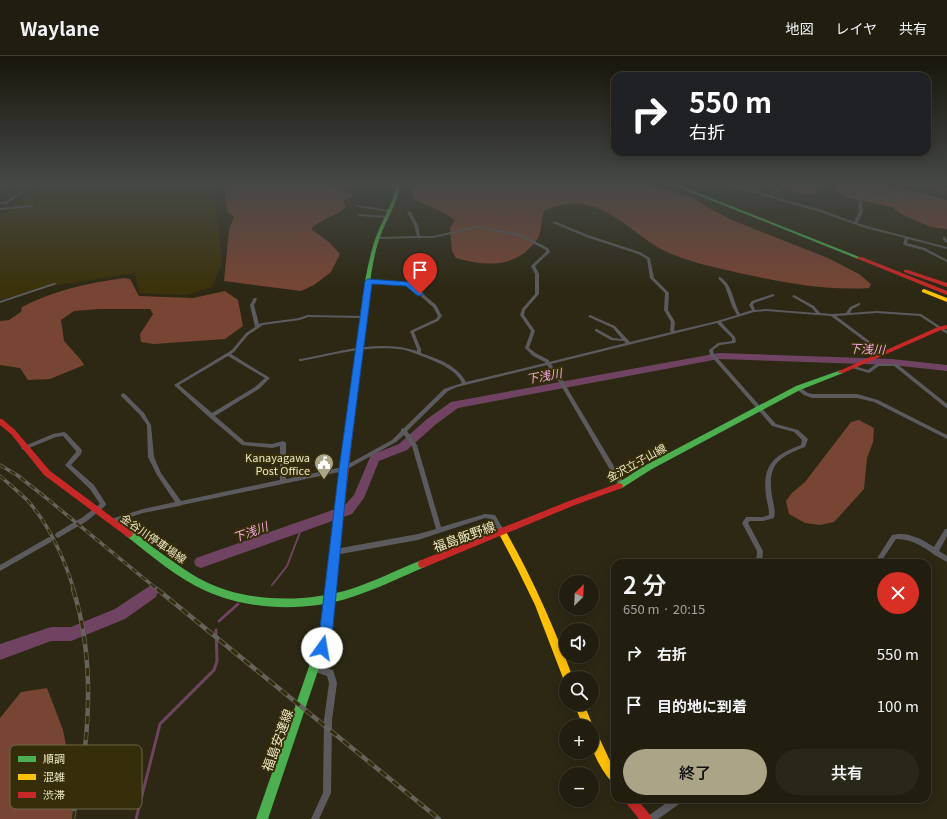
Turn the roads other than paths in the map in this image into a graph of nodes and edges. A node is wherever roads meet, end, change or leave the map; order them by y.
1 (386, 219) edge
2 (413, 219) edge
3 (758, 219) edge
4 (764, 219) edge
5 (842, 219) edge
6 (858, 219) edge
7 (554, 222) dead end
8 (855, 223) junction
9 (776, 226) junction
10 (790, 229) junction
11 (378, 238) junction
12 (419, 238) junction
13 (907, 238) junction
14 (944, 238) dead end
15 (947, 242) edge
16 (947, 248) edge
17 (947, 261) edge
18 (720, 278) dead end
19 (368, 281) junction
20 (55, 284) dead end
21 (947, 285) edge
22 (947, 290) edge
23 (947, 293) edge
24 (773, 295) dead end
25 (794, 296) dead end
26 (255, 300) dead end
27 (947, 300) edge
28 (0, 302) edge
29 (859, 304) dead end
30 (754, 311) junction
31 (819, 314) junction
32 (847, 314) junction
33 (739, 315) junction
34 (832, 315) junction
35 (590, 316) dead end
36 (363, 317) junction
37 (718, 322) junction
38 (947, 323) edge
39 (257, 326) junction
40 (944, 328) edge
41 (596, 330) dead end
42 (674, 333) junction
43 (947, 333) edge
44 (624, 340) junction
45 (629, 344) junction
46 (360, 349) junction
47 (228, 354) junction
48 (419, 354) junction
49 (879, 354) junction
50 (301, 360) dead end
51 (548, 364) junction
52 (856, 366) junction
53 (465, 384) junction
54 (798, 388) junction
55 (123, 395) dead end
56 (947, 406) edge
57 (760, 408) junction
58 (211, 416) junction
59 (0, 421) edge
60 (403, 430) junction
61 (947, 437) edge
62 (24, 448) junction
63 (344, 469) junction
64 (283, 482) junction
65 (622, 485) junction
66 (180, 504) junction
67 (95, 510) junction
68 (111, 521) junction
69 (439, 531) junction
70 (947, 531) edge
71 (502, 532) junction
72 (58, 535) dead end
73 (49, 540) dead end
74 (335, 552) junction
75 (935, 552) junction
76 (759, 559) edge
77 (880, 559) edge
78 (947, 559) edge
79 (0, 568) edge
80 (329, 599) junction
81 (315, 669) junction
82 (566, 671) edge
83 (599, 750) edge
84 (611, 772) edge
85 (633, 803) edge
86 (673, 803) edge
87 (262, 819) edge
88 (315, 819) edge
89 (646, 819) edge
90 (651, 819) edge

1 - 11 main road, 福島安達線
2 - 12 street
3 - 9 main road
4 - 10 main road
5 - 8 street
6 - 8 street
7 - 42 street
8 - 13 street
9 - 23 main road
9 - 27 main road
10 - 21 main road
10 - 22 main road
11 - 12 street
11 - 19 main road, 福島安達線
12 - 51 street
13 - 16 street
13 - 17 street
14 - 15 street
18 - 33 street
19 - 36 main road, 福島安達線
19 - 48 street
20 - 28 street
24 - 30 street
25 - 31 street
26 - 39 street
29 - 32 street
30 - 31 street
30 - 33 street
31 - 34 street
32 - 34 street
32 - 40 street
33 - 37 street
34 - 49 street
35 - 44 street
36 - 39 street
36 - 46 main road, 福島安達線
37 - 42 street
37 - 57 street
38 - 40 main road, 金沢立子山線
39 - 47 street
40 - 43 street
40 - 49 main road, 金沢立子山線
41 - 44 street
42 - 45 street
44 - 45 street
45 - 51 street
46 - 48 street
46 - 50 street
46 - 63 main road, 福島安達線
47 - 58 street
47 - 58 street
48 - 53 street
49 - 52 main road, 金沢立子山線
51 - 53 street
51 - 65 street
52 - 54 main road, 金沢立子山線
52 - 56 street
53 - 60 street
54 - 57 main road, 金沢立子山線
54 - 61 street
55 - 66 street
57 - 65 main road, 金沢立子山線
57 - 76 street
58 - 64 street
59 - 62 main road, 金谷川停車場線
60 - 63 street
60 - 69 street
62 - 67 main road, 金谷川停車場線
62 - 67 street
63 - 64 street
63 - 74 main road, 福島安達線
64 - 66 street
65 - 71 main road, 金沢立子山線
66 - 68 street
67 - 68 main road, 金谷川停車場線
67 - 72 street
68 - 80 main road, 金谷川停車場線
69 - 71 street
69 - 74 street
70 - 75 street
71 - 80 main road, 福島飯野線
71 - 82 main road, 福島飯野線
73 - 79 street
74 - 80 main road, 福島安達線
75 - 77 street
75 - 78 street
80 - 81 main road, 福島安達線
81 - 87 main road, 福島安達線
81 - 88 street
83 - 84 main road
85 - 89 main road
86 - 90 street

